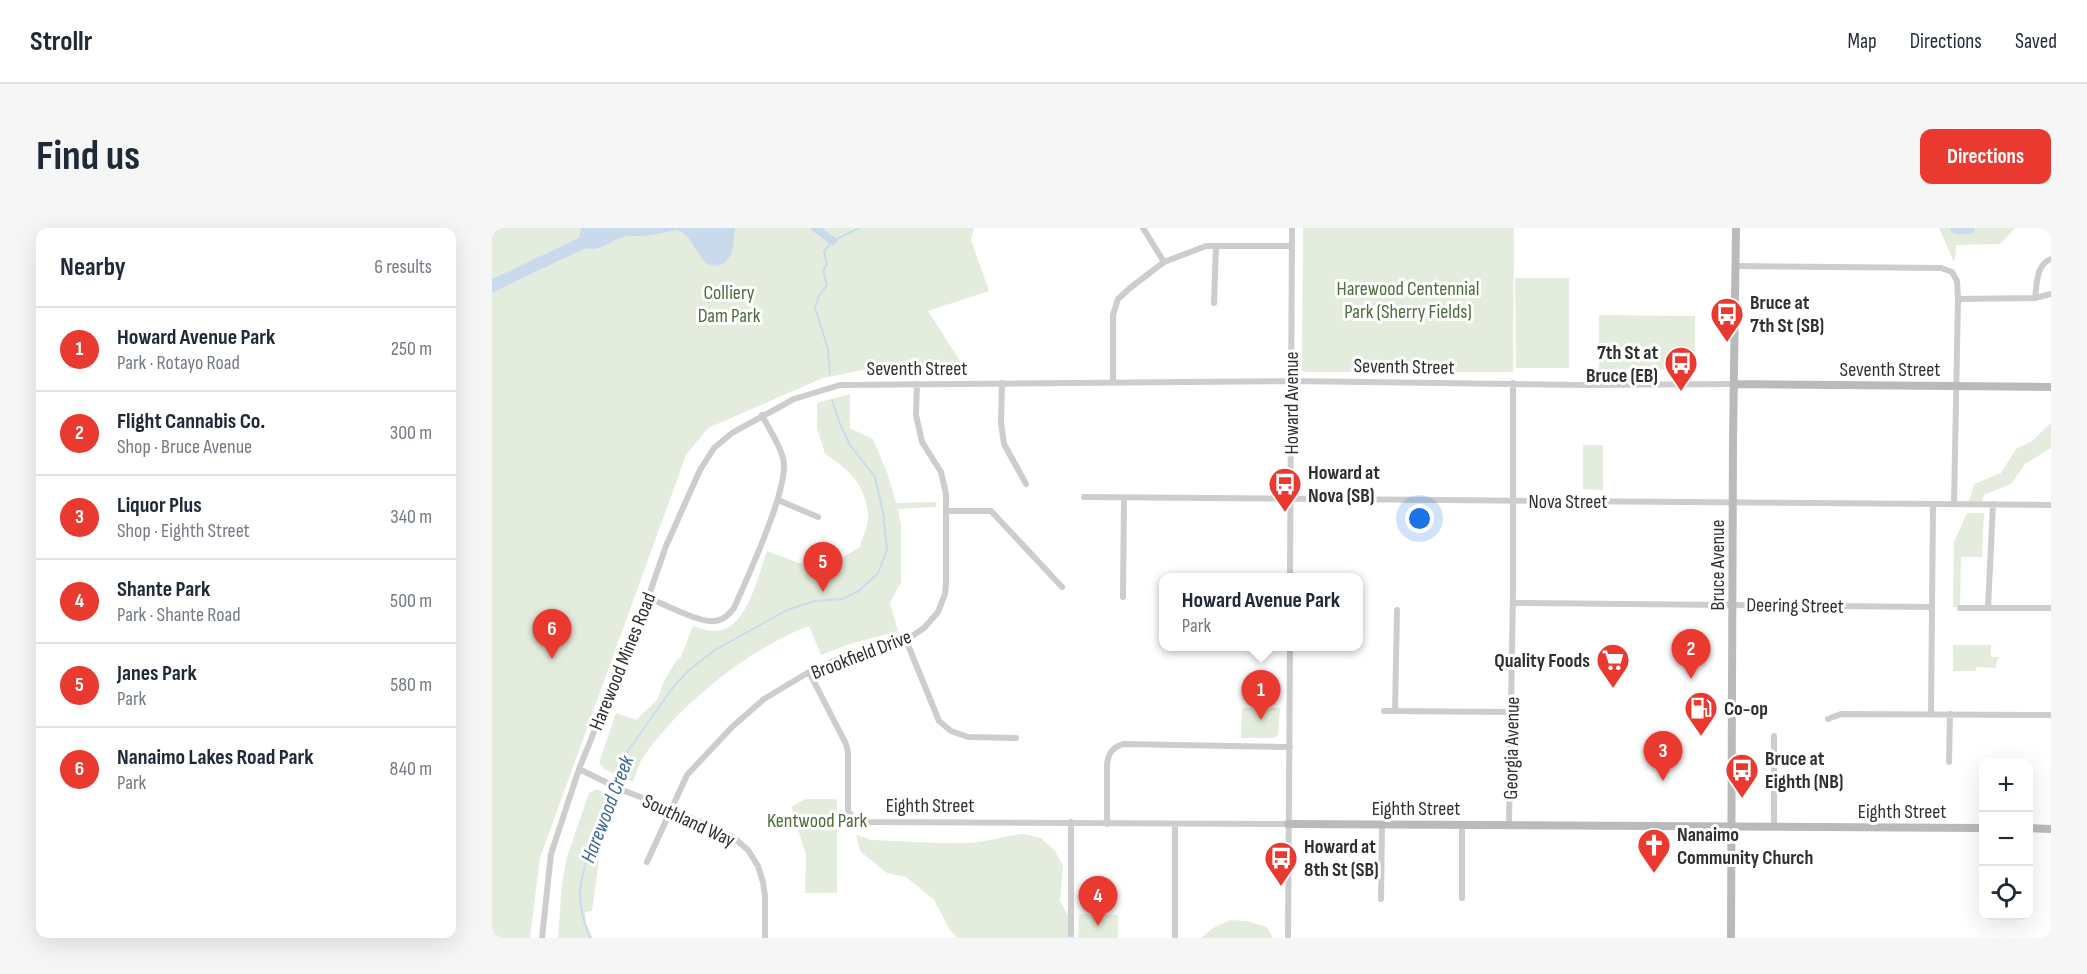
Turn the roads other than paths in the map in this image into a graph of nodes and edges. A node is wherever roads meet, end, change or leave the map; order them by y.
1 (1143, 228) edge
2 (1292, 228) edge
3 (1736, 228) edge
4 (1216, 246) junction
5 (1292, 246) junction
6 (2051, 259) edge
7 (1164, 262) junction
8 (1735, 266) junction
9 (2051, 294) edge
10 (2035, 298) junction
11 (1958, 299) junction
12 (1214, 303) dead end
13 (1292, 381) junction
14 (1113, 382) junction
15 (1002, 383) junction
16 (1514, 383) junction
17 (917, 384) junction
18 (1734, 384) junction
19 (1956, 386) junction
20 (2051, 387) edge
21 (762, 416) junction
22 (1026, 484) dead end
23 (1084, 497) dead end
24 (1124, 498) junction
25 (1291, 499) junction
26 (778, 500) junction
27 (1514, 501) junction
28 (1734, 502) junction
29 (1933, 504) junction
30 (1954, 504) junction
31 (1993, 504) junction
32 (2051, 505) edge
33 (946, 511) junction
34 (818, 517) dead end
35 (1290, 573) edge
36 (1062, 587) dead end
37 (648, 597) junction
38 (1123, 597) dead end
39 (1513, 603) junction
40 (1733, 605) junction
41 (1932, 607) junction
42 (1960, 608) dead end
43 (1988, 608) junction
44 (2051, 608) edge
45 (1397, 610) dead end
46 (906, 640) junction
47 (1290, 651) edge
48 (809, 672) junction
49 (1384, 711) dead end
50 (1395, 711) junction
51 (1511, 712) junction
52 (1931, 714) junction
53 (1950, 714) junction
54 (2051, 715) edge
55 (1828, 719) dead end
56 (1774, 736) dead end
57 (1016, 738) dead end
58 (1290, 747) junction
59 (1949, 762) dead end
60 (579, 768) junction
61 (672, 809) junction
62 (1071, 822) junction
63 (1107, 824) junction
64 (1175, 824) junction
65 (1288, 824) junction
66 (1382, 824) junction
67 (1462, 825) junction
68 (1509, 825) junction
69 (1732, 826) junction
70 (1773, 827) junction
71 (1979, 828) edge
72 (2033, 828) edge
73 (2051, 829) edge
74 (647, 862) dead end
75 (1462, 898) dead end
76 (1382, 899) dead end
77 (1071, 934) dead end
78 (542, 938) edge
79 (765, 938) edge
80 (1175, 938) edge
81 (1288, 938) edge
82 (1731, 938) edge

1 - 7 street
2 - 5 street, Howard Avenue
3 - 8 street, Bruce Avenue
4 - 5 street
4 - 7 street
4 - 12 street
5 - 13 street, Howard Avenue
6 - 10 street
7 - 14 street
8 - 11 street
8 - 18 street, Bruce Avenue
9 - 10 street
10 - 11 street
11 - 19 street
13 - 14 street, Seventh Street
13 - 16 street, Seventh Street
13 - 25 street, Howard Avenue
14 - 15 street, Seventh Street
15 - 17 street, Seventh Street
15 - 22 street
16 - 18 street, Seventh Street
16 - 27 street, Georgia Avenue
17 - 21 street, Seventh Street
17 - 33 street, Brookfield Drive
18 - 19 street, Seventh Street
18 - 28 street, Bruce Avenue
19 - 20 street, Seventh Street
19 - 30 street
21 - 26 street
21 - 37 street, Harewood Mines Road
23 - 24 street, Nova Street
24 - 25 street, Nova Street
24 - 38 street
25 - 27 street, Nova Street
25 - 35 street, Howard Avenue
26 - 34 street
26 - 37 street
27 - 28 street, Nova Street
27 - 39 street, Georgia Avenue
28 - 29 street, Nova Street
28 - 40 street, Bruce Avenue
29 - 30 street, Nova Street
29 - 41 street
30 - 31 street, Nova Street
31 - 32 street, Nova Street
31 - 43 street
33 - 36 street
33 - 46 street, Brookfield Drive
37 - 60 street, Harewood Mines Road
39 - 40 street, Deering Street
39 - 51 street, Georgia Avenue
40 - 41 street, Deering Street
40 - 69 street, Bruce Avenue
41 - 52 street
42 - 43 street
43 - 44 street
45 - 50 street
46 - 48 street, Brookfield Drive
46 - 57 street
47 - 58 street
48 - 61 street, Brookfield Drive
48 - 62 street, Eighth Street
49 - 50 street
50 - 51 street
51 - 68 street, Georgia Avenue
52 - 53 street
52 - 55 street
53 - 54 street
53 - 59 street
56 - 70 street
58 - 63 street
58 - 65 street
60 - 61 street, Southland Way
60 - 78 street, Harewood Mines Road
61 - 74 street, Brookfield Drive
61 - 79 street, Southland Way
62 - 63 street, Eighth Street
62 - 77 street
63 - 64 street, Eighth Street
64 - 65 street, Eighth Street
64 - 80 street
65 - 66 street, Eighth Street
65 - 81 street
66 - 67 street, Eighth Street
66 - 76 street
67 - 68 street, Eighth Street
67 - 75 street
68 - 69 street, Eighth Street
69 - 70 street, Eighth Street
69 - 82 street, Bruce Avenue
70 - 71 street, Eighth Street
72 - 73 street

